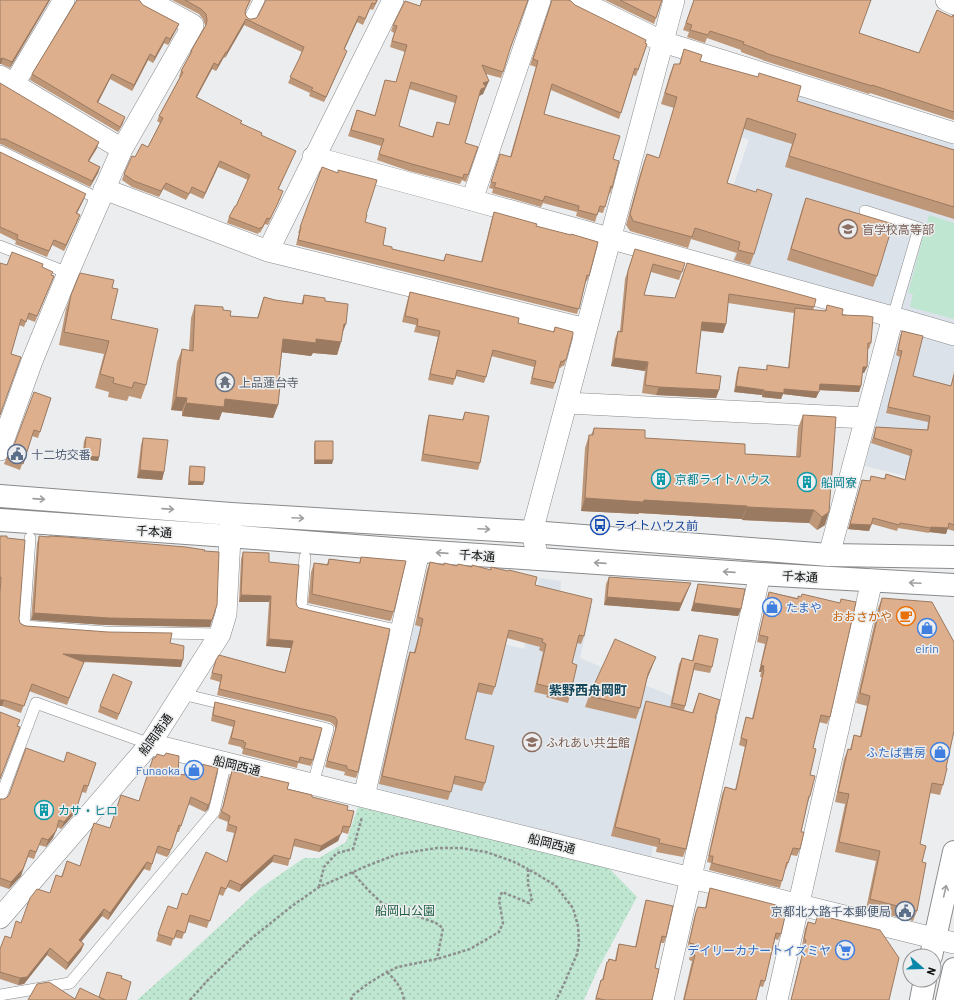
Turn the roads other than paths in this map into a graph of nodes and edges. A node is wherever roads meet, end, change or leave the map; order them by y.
1 (64, 0) edge
2 (147, 0) edge
3 (259, 0) edge
4 (392, 0) edge
5 (540, 0) edge
6 (578, 0) edge
7 (674, 0) edge
8 (946, 0) edge
9 (954, 4) edge
10 (250, 18) edge
11 (663, 42) junction
12 (7, 80) edge
13 (954, 133) edge
14 (122, 149) junction
15 (0, 151) edge
16 (313, 158) junction
17 (102, 194) junction
18 (472, 200) junction
19 (865, 212) dead end
20 (610, 239) junction
21 (0, 246) edge
22 (268, 251) junction
23 (68, 272) junction
24 (893, 317) junction
25 (586, 329) junction
26 (954, 335) edge
27 (567, 403) junction
28 (866, 418) junction
29 (0, 450) edge
30 (0, 496) edge
31 (231, 514) junction
32 (0, 520) edge
33 (532, 532) junction
34 (229, 536) junction
35 (30, 538) dead end
36 (419, 551) junction
37 (829, 555) junction
38 (305, 557) dead end
39 (954, 557) edge
40 (538, 559) junction
41 (760, 574) junction
42 (872, 580) junction
43 (954, 585) edge
44 (402, 631) junction
45 (220, 634) junction
46 (182, 694) junction
47 (150, 744) junction
48 (226, 762) junction
49 (313, 784) junction
50 (366, 797) junction
51 (0, 799) edge
52 (954, 852) edge
53 (691, 878) junction
54 (799, 905) junction
55 (4, 908) edge
56 (947, 917) edge
57 (940, 946) edge
58 (954, 969) edge
59 (924, 988) edge
60 (0, 995) edge
61 (663, 1000) edge
62 (778, 1000) edge
63 (921, 1000) edge
64 (947, 1000) edge

1 - 12 street
2 - 14 street
3 - 10 lane
4 - 16 street
5 - 18 street
6 - 11 street
7 - 11 street
8 - 9 street
11 - 13 street
11 - 20 street
12 - 14 street
14 - 17 street
15 - 17 lane
16 - 18 street
16 - 22 street
17 - 22 street
17 - 23 street
18 - 20 street
19 - 24 lane
20 - 24 street
20 - 25 street
21 - 23 lane
22 - 25 street
23 - 29 street
24 - 26 street
24 - 28 street
25 - 27 street
27 - 28 street
27 - 33 street
28 - 37 street
30 -> 31 main road, 千本通
31 -> 33 main road, 千本通
31 - 34 street, 船岡南通
32 - 34 main road, 千本通
33 - 37 main road, 千本通
33 - 40 street
34 - 36 main road, 千本通
34 - 45 street, 船岡南通
35 - 45 lane
40 -> 36 main road, 千本通
36 - 44 street
37 - 39 main road, 千本通
38 - 44 lane
41 -> 40 main road, 千本通
41 - 42 main road, 千本通
41 - 53 street
43 -> 42 main road, 千本通
42 - 54 street
44 - 50 street
45 - 46 street, 船岡南通
46 - 47 street, 船岡南通
46 - 49 lane
47 - 48 street, 船岡西通
47 - 51 lane
47 - 55 street, 船岡南通
48 - 49 street, 船岡西通
48 - 60 lane
49 - 50 street, 船岡西通
50 - 53 street, 船岡西通
56 -> 52 main road
53 - 54 street, 船岡西通
53 - 61 street
54 - 57 street, 船岡西通
54 - 62 street
56 - 57 main road
58 - 64 main road
59 - 63 main road

